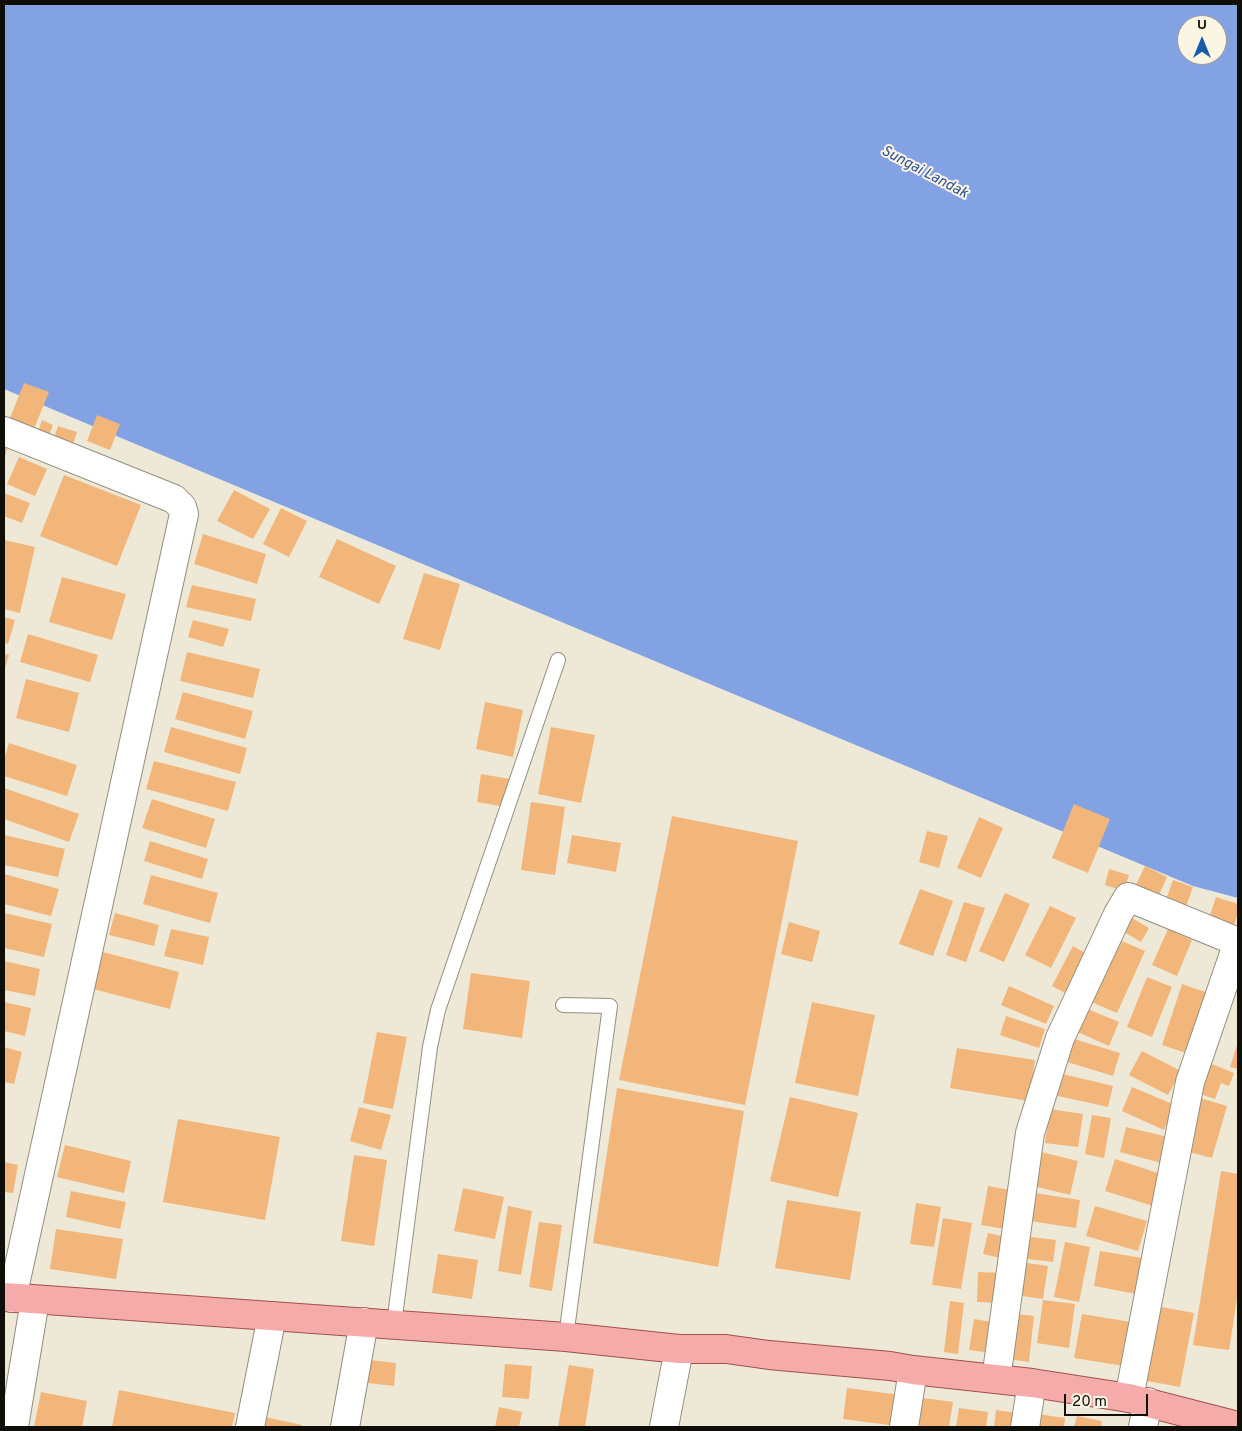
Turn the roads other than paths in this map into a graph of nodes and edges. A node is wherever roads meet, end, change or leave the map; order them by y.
1 (4, 431) edge
2 (558, 660) dead end
3 (563, 1005) dead end
4 (17, 1298) edge
5 (272, 1316) junction
6 (364, 1322) junction
7 (394, 1324) junction
8 (566, 1337) junction
9 (679, 1349) junction
10 (913, 1370) junction
11 (996, 1378) junction
12 (1032, 1383) junction
13 (1140, 1409) edge
14 (1238, 1423) edge
15 (14, 1427) edge
16 (250, 1427) edge
17 (346, 1427) edge
18 (664, 1427) edge
19 (904, 1427) edge
20 (1025, 1427) edge

1 - 4 street
2 - 7 lane
3 - 8 lane
4 - 5 main road
4 - 15 street
5 - 6 main road
5 - 16 street
6 - 7 main road
6 - 17 street
7 - 8 main road
8 - 9 main road
9 - 10 main road
9 - 18 street
10 - 11 main road
10 - 19 street
11 - 12 main road
11 - 13 street
12 - 13 main road
12 - 20 street
13 - 14 main road

